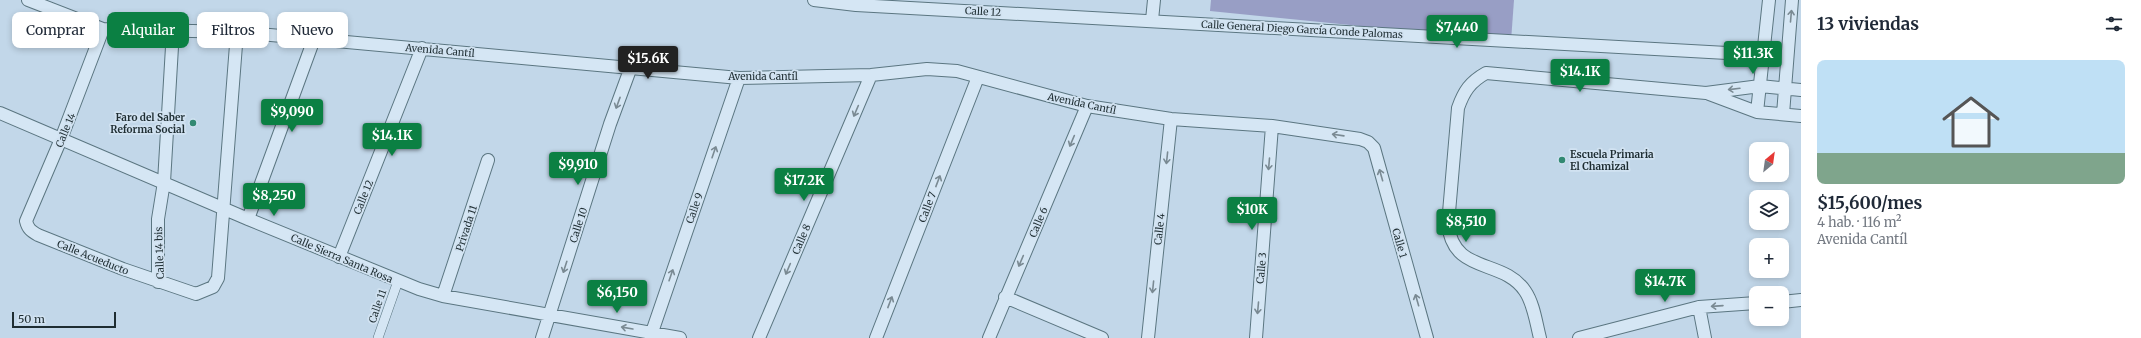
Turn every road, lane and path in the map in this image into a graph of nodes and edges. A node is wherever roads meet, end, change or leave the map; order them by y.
1 (28, 0) edge
2 (814, 0) edge
3 (1154, 0) edge
4 (1769, 0) edge
5 (1792, 0) edge
6 (856, 2) edge
7 (1152, 20) junction
8 (103, 29) junction
9 (107, 29) edge
10 (348, 42) edge
11 (172, 48) edge
12 (236, 48) edge
13 (311, 48) edge
14 (422, 48) junction
15 (1763, 54) junction
16 (631, 66) junction
17 (871, 75) junction
18 (978, 77) junction
19 (739, 78) junction
20 (1760, 86) junction
21 (1784, 88) junction
22 (1801, 90) edge
23 (1706, 93) junction
24 (1087, 106) junction
25 (1757, 112) junction
26 (0, 113) edge
27 (1783, 114) junction
28 (1801, 116) edge
29 (1171, 119) junction
30 (1272, 126) junction
31 (61, 139) junction
32 (1374, 148) joint
33 (488, 160) dead end
34 (164, 182) junction
35 (223, 208) junction
36 (248, 219) junction
37 (29, 229) joint
38 (339, 257) junction
39 (398, 281) junction
40 (158, 282) junction
41 (443, 296) junction
42 (1005, 297) junction
43 (1801, 300) edge
44 (1789, 301) edge
45 (1749, 303) edge
46 (1699, 307) junction
47 (550, 314) junction
48 (651, 335) edge
49 (378, 338) edge
50 (542, 338) edge
51 (680, 338) edge
52 (759, 338) edge
53 (876, 338) edge
54 (989, 338) edge
55 (1102, 338) edge
56 (1148, 338) edge
57 (1256, 338) edge
58 (1427, 338) edge
59 (1540, 338) edge
60 (1579, 338) edge
61 (1705, 338) edge

1 - 8 street, Avenida Cantíl
2 - 6 street, Calle 12
3 - 7 street
4 - 15 street
21 -> 5 street
6 - 7 street, Calle 12
7 - 15 street, Calle General Diego García Conde Palomas
8 - 9 street, Avenida Cantíl
8 - 31 street, Calle 14
10 - 14 street, Avenida Cantíl
11 - 34 street, Calle 14 bis
12 - 35 street, Calle 14 bis
13 - 36 street
14 - 16 street, Avenida Cantíl
14 - 38 street, Calle 12
15 - 20 street
16 - 19 street, Avenida Cantíl
16 -> 47 street, Calle 10
17 - 18 street, Avenida Cantíl
17 - 19 street, Avenida Cantíl
17 -> 52 street, Calle 8
18 - 24 street, Avenida Cantíl
53 -> 18 street, Calle 7
48 -> 19 street, Calle 9
20 - 21 street
20 -> 23 street
20 - 25 street
21 - 22 street
21 - 27 street
23 - 25 street
23 - 59 street
24 - 29 street, Avenida Cantíl
24 -> 42 street, Calle 6
25 - 27 street
26 - 31 street, Calle Sierra Santa Rosa
27 - 28 street
29 - 30 street, Avenida Cantíl
29 -> 56 street, Calle 4
32 -> 30 street, Avenida Cantíl
30 -> 57 street, Calle 3
31 - 34 street, Calle Sierra Santa Rosa
31 - 37 street, Calle 14
58 -> 32 street, Calle 1
33 - 41 street, Privada 11
34 - 35 street, Calle Sierra Santa Rosa
34 - 40 street, Calle 14 bis
35 - 36 street, Calle Sierra Santa Rosa
35 - 40 street, Calle 14 bis
36 - 38 street, Calle Sierra Santa Rosa
37 - 40 street, Calle Acueducto
38 - 39 street, Calle Sierra Santa Rosa
39 - 41 street, Calle Sierra Santa Rosa
39 - 49 street, Calle 11
41 - 47 street, Calle Sierra Santa Rosa
42 - 54 street, Calle 6
42 - 55 street
43 - 44 street
45 -> 46 street
46 - 60 street
46 - 61 street
48 -> 47 street, Calle Sierra Santa Rosa
47 - 50 street, Calle 10
48 - 51 street, Calle Sierra Santa Rosa

